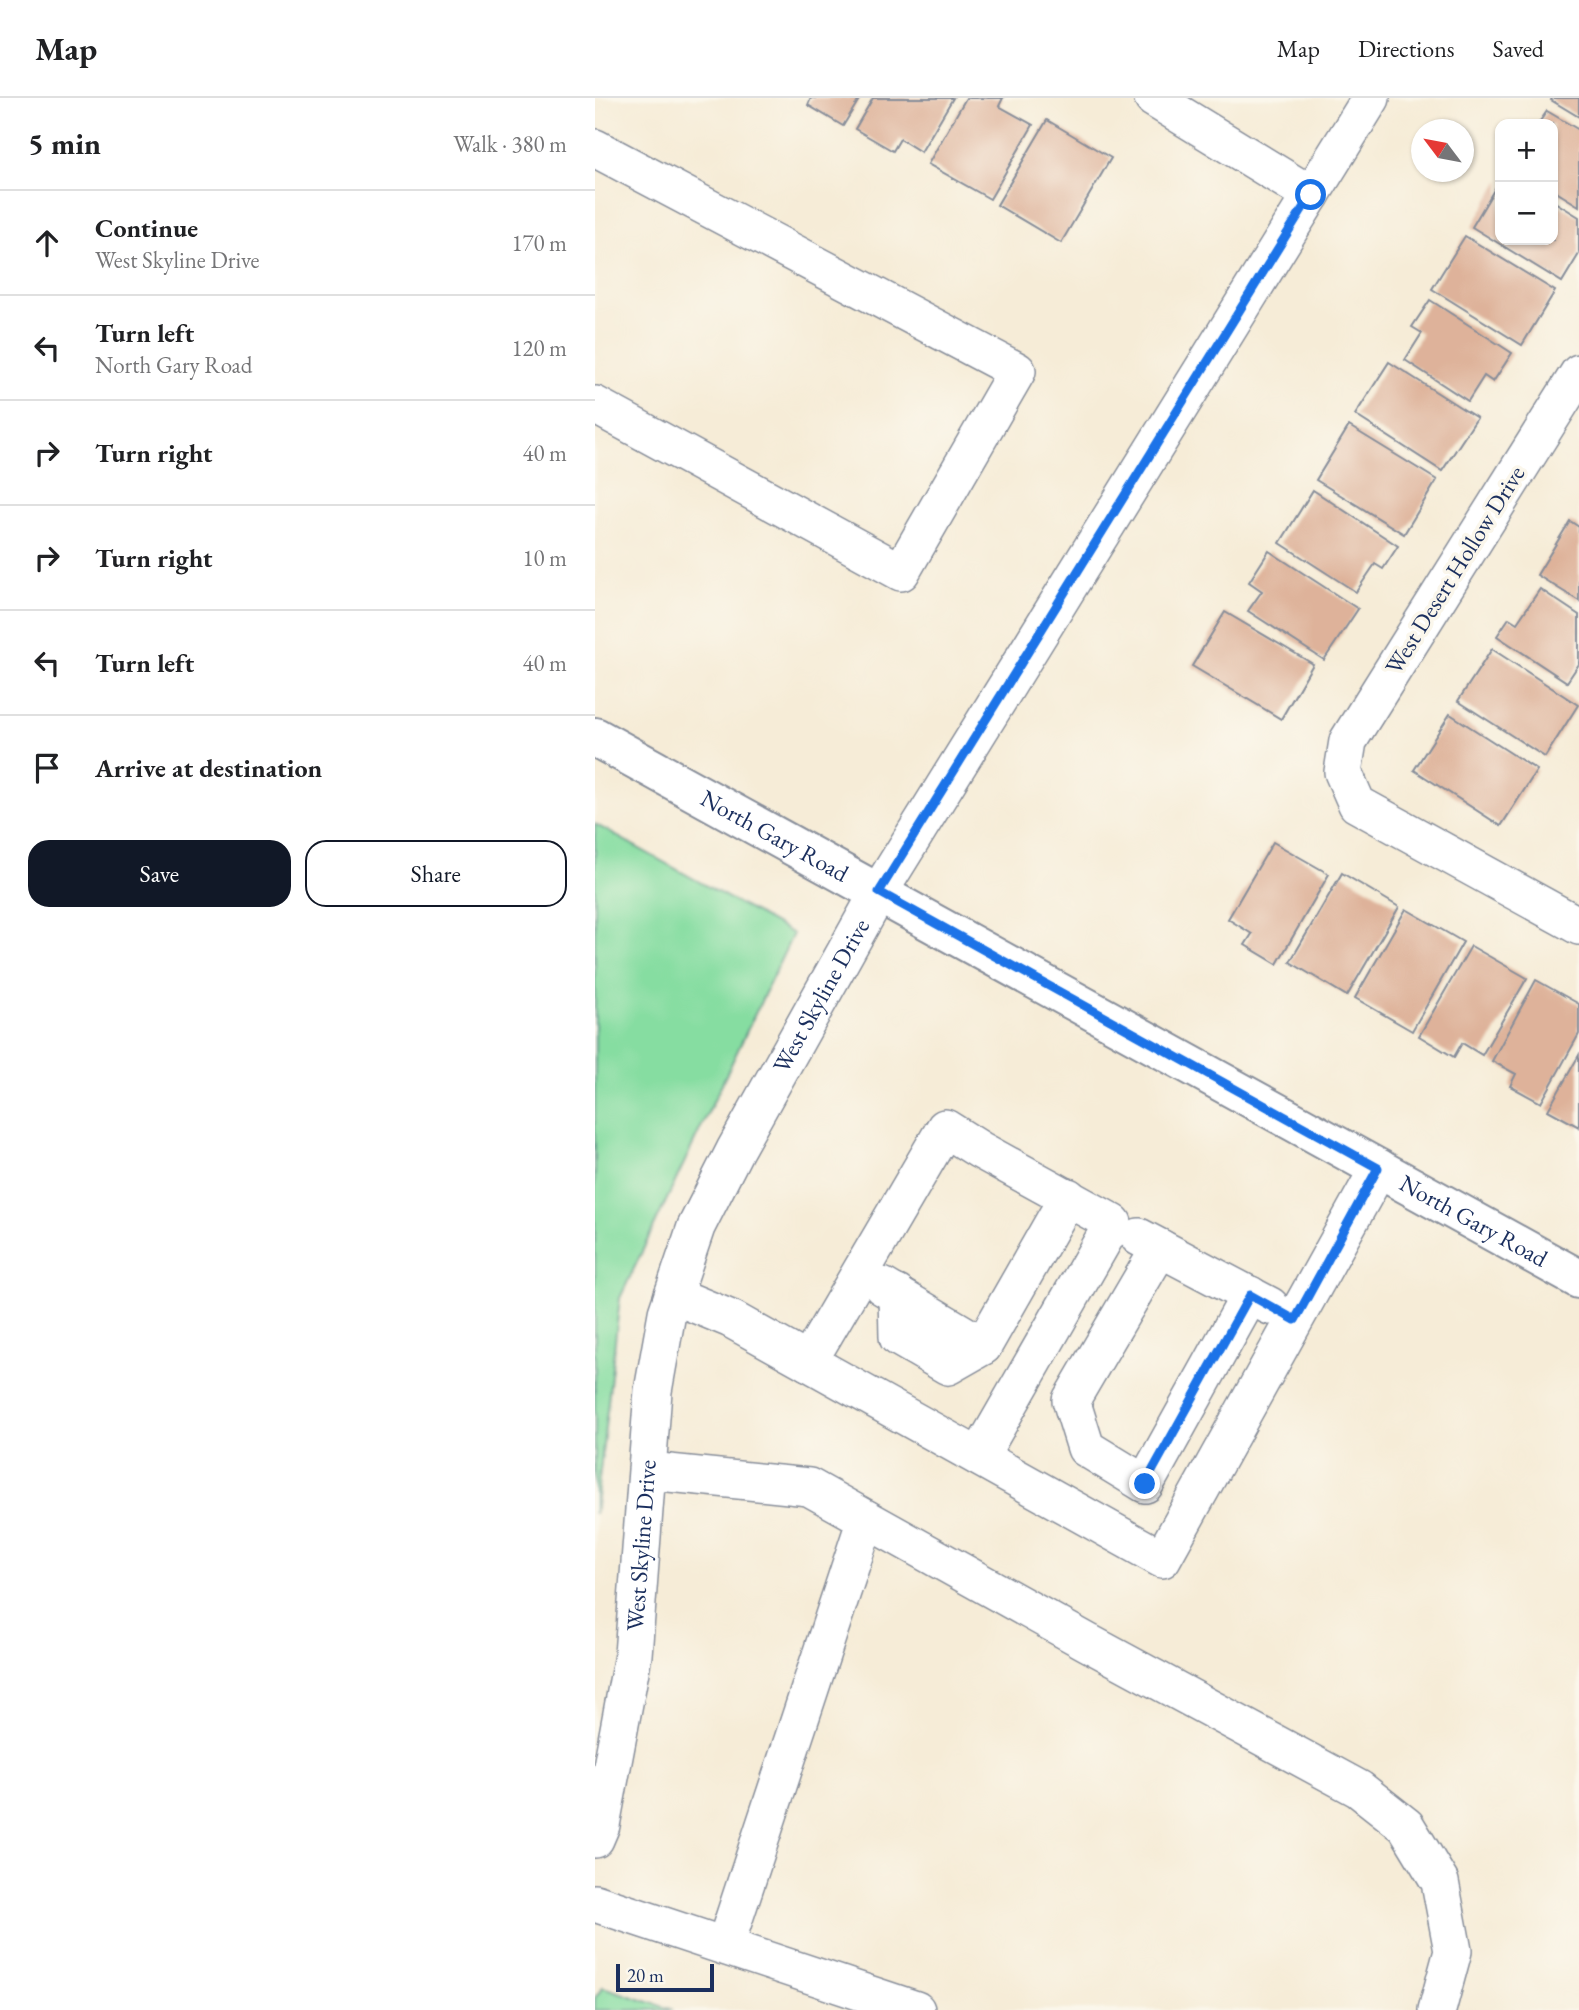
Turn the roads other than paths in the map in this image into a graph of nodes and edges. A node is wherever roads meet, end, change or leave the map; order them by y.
1 (1153, 98) edge
2 (1371, 98) edge
3 (595, 148) edge
4 (1311, 195) junction
5 (1579, 373) edge
6 (595, 405) edge
7 (595, 737) edge
8 (879, 892) junction
9 (1579, 926) edge
10 (1378, 1168) junction
11 (1068, 1197) junction
12 (1113, 1223) junction
13 (1160, 1248) junction
14 (860, 1274) junction
15 (1579, 1279) edge
16 (1250, 1295) junction
17 (673, 1296) junction
18 (1295, 1320) junction
19 (808, 1362) junction
20 (979, 1457) junction
21 (649, 1471) junction
22 (866, 1519) junction
23 (595, 1839) edge
24 (595, 1903) edge
25 (725, 1946) junction
26 (916, 2010) edge
27 (1437, 2010) edge

1 - 4 street
2 - 4 street, West Skyline Drive
3 - 6 street
4 - 8 street, West Skyline Drive
5 - 9 street, West Desert Hollow Drive
7 - 8 main road, North Gary Road
8 - 10 main road, North Gary Road
8 - 17 street, West Skyline Drive
10 - 15 main road, North Gary Road
10 - 18 street
11 - 12 street
11 - 14 street
11 - 14 street
12 - 13 street
12 - 20 street
13 - 16 street
13 - 16 street
14 - 19 street
16 - 18 street
17 - 19 street
17 - 21 street, West Skyline Drive
18 - 20 street
19 - 20 street
21 - 22 street
21 - 23 street, West Skyline Drive
22 - 25 street
22 - 27 street
24 - 25 street
25 - 26 street

